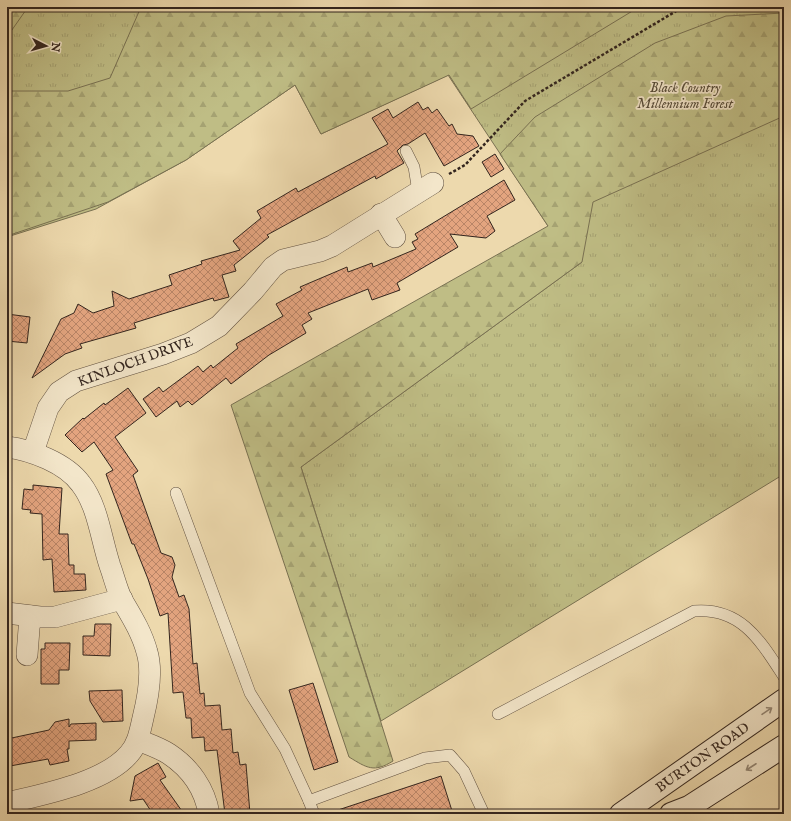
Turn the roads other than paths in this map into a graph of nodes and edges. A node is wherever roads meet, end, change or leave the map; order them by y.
1 (406, 151) dead end
2 (426, 187) joint
3 (381, 214) junction
4 (395, 237) dead end
5 (7, 447) edge
6 (33, 452) junction
7 (176, 493) dead end
8 (122, 599) junction
9 (7, 613) edge
10 (30, 616) junction
11 (27, 655) dead end
12 (784, 677) edge
13 (784, 700) edge
14 (498, 714) dead end
15 (138, 740) junction
16 (784, 746) edge
17 (309, 801) junction
18 (13, 806) edge
19 (209, 814) edge
20 (314, 814) edge
21 (484, 814) edge
22 (621, 814) edge
23 (671, 814) edge

1 - 2 lane
2 - 3 street, KINLOCH DRIVE
3 - 4 street
3 - 6 street, KINLOCH DRIVE
5 - 6 street
6 - 8 street
7 - 17 lane
8 - 10 street
8 - 15 street
9 - 10 street
10 - 11 street
12 - 14 lane
22 -> 13 main road, BURTON ROAD
15 - 18 street
15 - 19 street
16 -> 23 main road, BURTON ROAD
17 - 20 lane
17 - 21 lane

